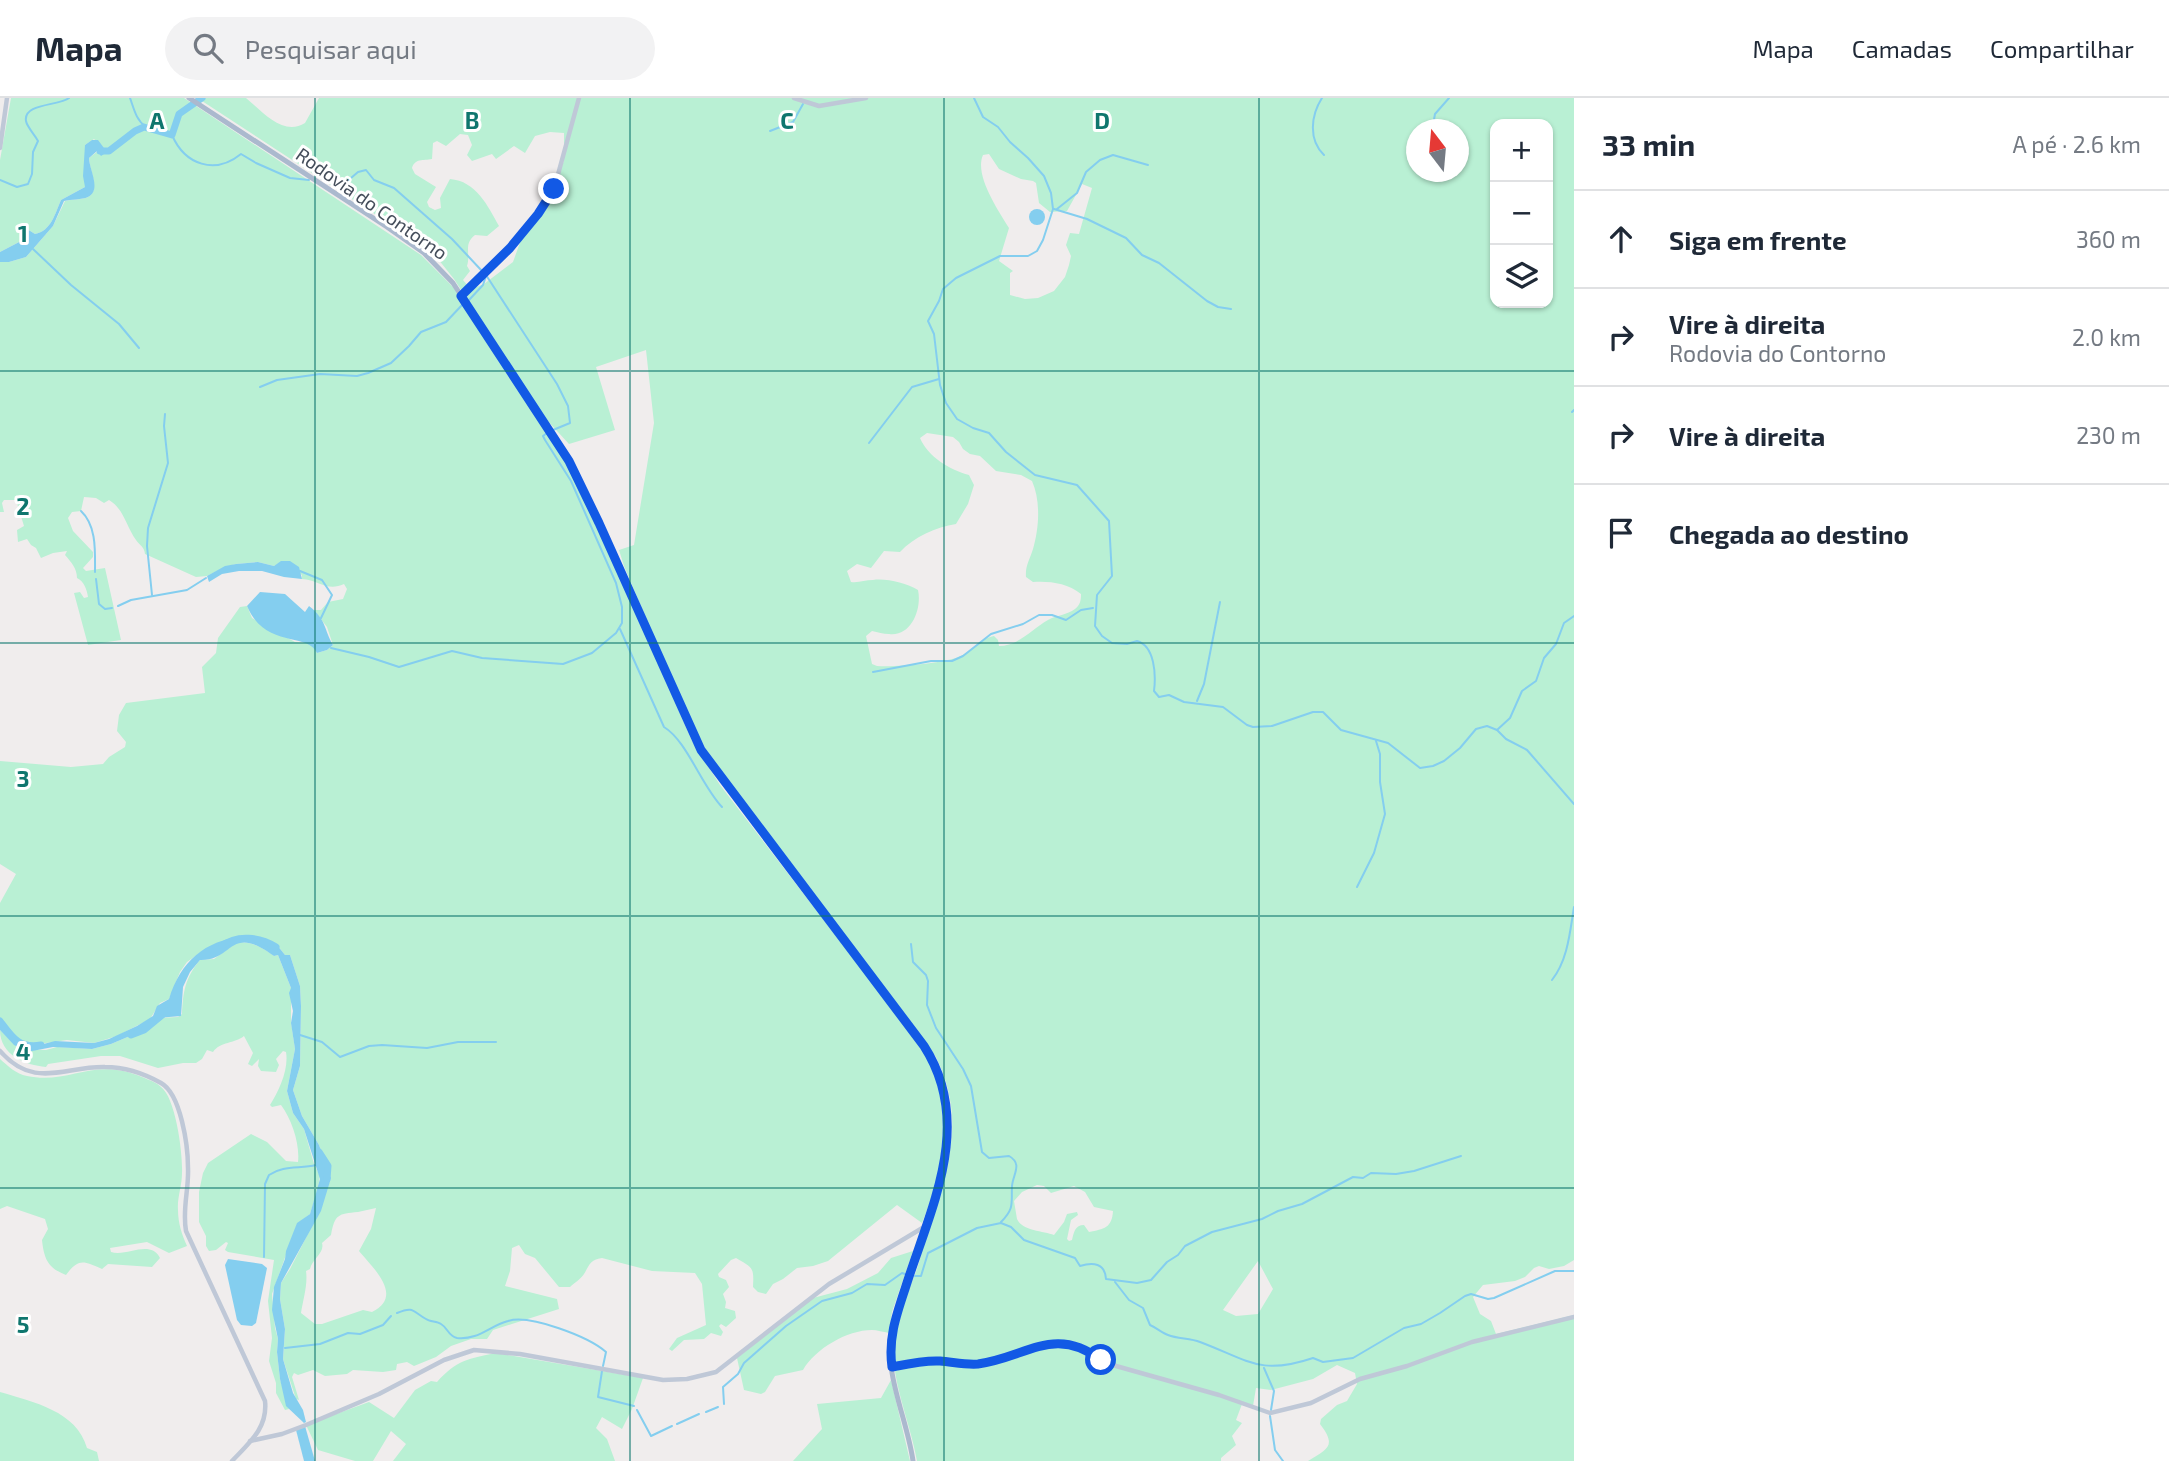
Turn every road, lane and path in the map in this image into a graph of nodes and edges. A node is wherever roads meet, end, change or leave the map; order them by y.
1 (7, 98) edge
2 (189, 98) edge
3 (579, 98) edge
4 (794, 98) edge
5 (866, 98) edge
6 (0, 148) edge
7 (461, 296) junction
8 (0, 1051) edge
9 (924, 1227) junction
10 (1574, 1317) edge
11 (892, 1367) junction
12 (250, 1441) junction
13 (232, 1461) edge
14 (914, 1461) edge

1 - 6 street
2 - 7 main road, Rodovia do Contorno
3 - 7 street
4 - 5 street
7 - 9 main road, Rodovia do Contorno
8 - 12 street
9 - 11 main road, Rodovia do Contorno
9 - 12 street
10 - 11 street
11 - 14 main road, Rodovia do Contorno
12 - 13 street

